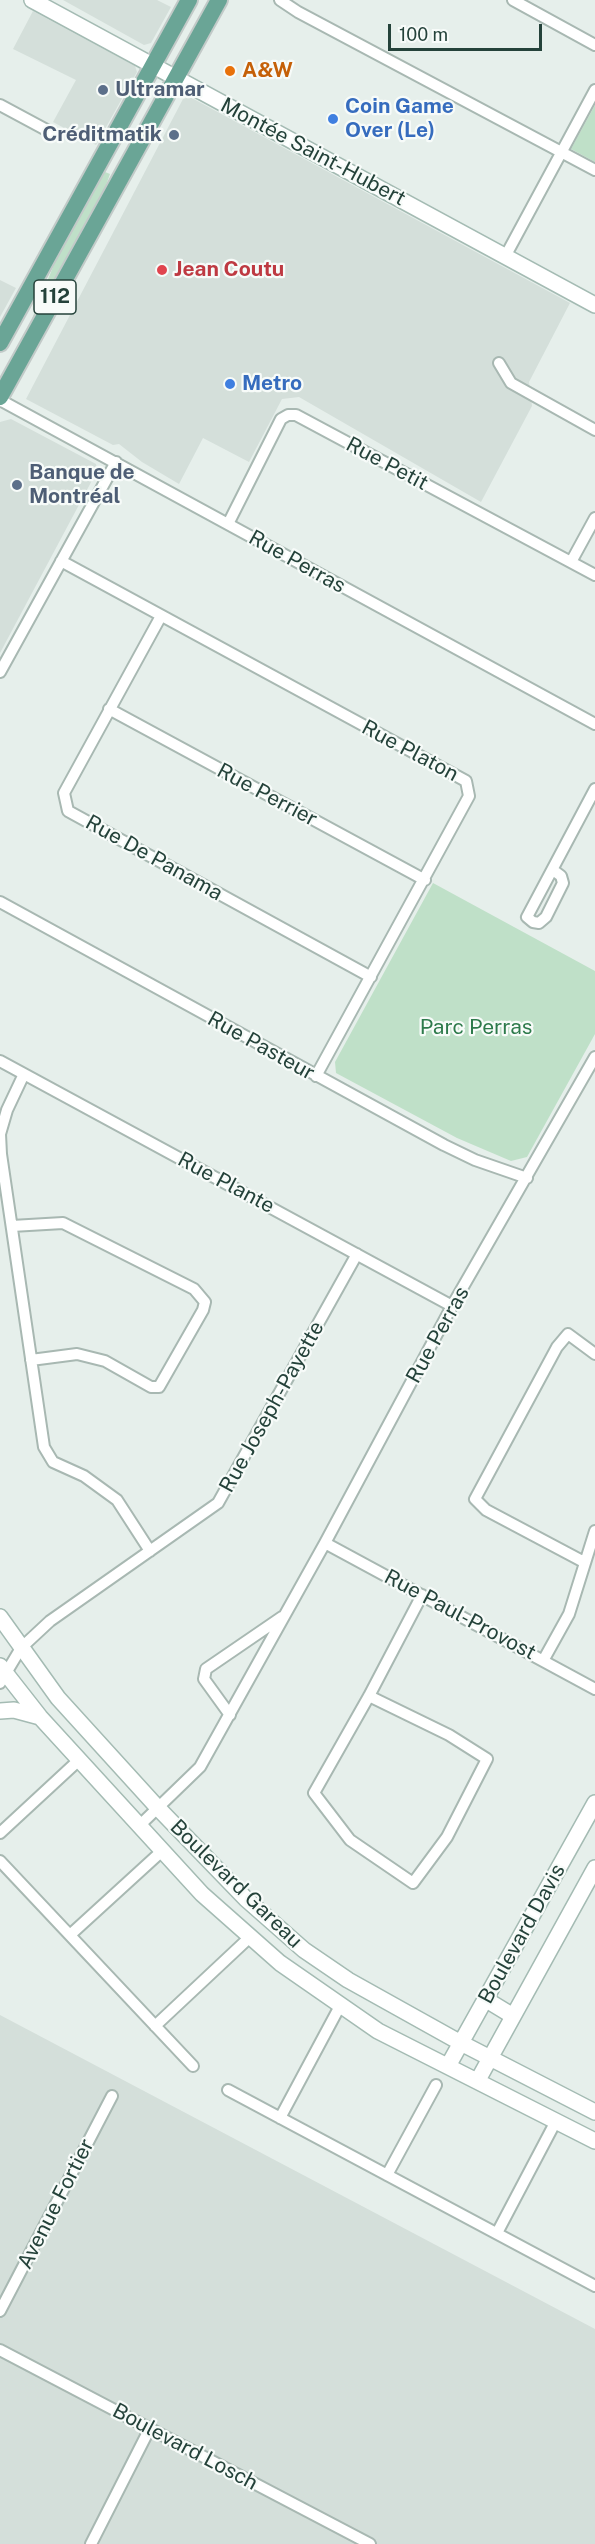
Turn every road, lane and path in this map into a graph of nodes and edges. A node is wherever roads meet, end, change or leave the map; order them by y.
1 (32, 0) edge
2 (189, 0) edge
3 (219, 0) edge
4 (280, 0) edge
5 (513, 0) edge
6 (595, 45) edge
7 (153, 66) junction
8 (176, 78) junction
9 (595, 90) edge
10 (0, 105) edge
11 (54, 134) dead end
12 (562, 152) junction
13 (595, 170) edge
14 (506, 255) junction
15 (595, 305) edge
16 (0, 344) edge
17 (499, 363) dead end
18 (0, 398) edge
19 (595, 430) edge
20 (116, 462) junction
21 (595, 518) edge
22 (228, 524) junction
23 (61, 561) junction
24 (571, 562) junction
25 (595, 575) edge
26 (160, 616) junction
27 (0, 672) edge
28 (109, 709) junction
29 (595, 724) edge
30 (595, 789) edge
31 (553, 870) junction
32 (425, 880) junction
33 (0, 902) edge
34 (371, 977) junction
35 (595, 1057) edge
36 (0, 1061) edge
37 (24, 1074) junction
38 (316, 1076) junction
39 (527, 1178) junction
40 (12, 1226) junction
41 (357, 1254) junction
42 (452, 1306) junction
43 (595, 1354) edge
44 (31, 1360) junction
45 (595, 1531) edge
46 (325, 1543) junction
47 (150, 1551) junction
48 (584, 1562) junction
49 (422, 1595) junction
50 (284, 1615) junction
51 (0, 1617) edge
52 (21, 1648) junction
53 (544, 1659) junction
54 (2, 1674) edge
55 (595, 1689) edge
56 (369, 1696) junction
57 (0, 1711) edge
58 (230, 1715) junction
59 (40, 1717) junction
60 (79, 1760) junction
61 (595, 1803) edge
62 (158, 1808) junction
63 (139, 1826) junction
64 (0, 1833) edge
65 (162, 1851) junction
66 (0, 1861) edge
67 (595, 1868) edge
68 (70, 1935) junction
69 (250, 1937) junction
70 (485, 1999) junction
71 (340, 2006) junction
72 (513, 2016) junction
73 (155, 2026) junction
74 (461, 2043) junction
75 (490, 2058) junction
76 (193, 2066) dead end
77 (448, 2066) junction
78 (478, 2080) junction
79 (436, 2085) dead end
80 (228, 2091) dead end
81 (112, 2096) dead end
82 (595, 2112) edge
83 (280, 2118) junction
84 (556, 2121) junction
85 (595, 2141) edge
86 (387, 2175) junction
87 (497, 2233) junction
88 (595, 2286) edge
89 (0, 2311) edge
90 (0, 2350) edge
91 (150, 2428) junction
92 (91, 2544) edge
93 (370, 2544) edge

1 - 7 street, Montée Saint-Hubert
2 - 7 main road, 112
3 - 8 main road, 112
4 - 12 street
5 - 6 street
7 - 8 street, Montée Saint-Hubert
7 - 16 main road, 112
8 - 14 street, Montée Saint-Hubert
8 - 18 main road, 112
9 - 12 street
10 - 11 street
12 - 13 street
12 - 14 street
14 - 15 street, Montée Saint-Hubert
17 - 19 street
18 - 20 street, Rue Perras
20 - 22 street, Rue Perras
20 - 23 street
21 - 24 street
22 - 24 street, Rue Petit
22 - 29 street, Rue Perras
23 - 26 street, Rue Platon
23 - 27 street
24 - 25 street, Rue Petit
26 - 28 street, Rue De Panama
26 - 32 street, Rue Platon
28 - 32 street, Rue Perrier
28 - 34 street, Rue De Panama
30 - 31 street
31 - 31 street
32 - 34 street, Rue Platon
33 - 38 street, Rue Pasteur
34 - 38 street, Rue Platon
35 - 39 street, Rue Perras
36 - 37 street, Rue Plante
37 - 40 street
37 - 41 street, Rue Plante
38 - 39 street, Rue Pasteur
39 - 42 street, Rue Perras
40 - 44 street
40 - 44 street
41 - 42 street, Rue Plante
41 - 47 street, Rue Joseph-Payette
42 - 46 street, Rue Perras
43 - 48 street
44 - 47 street
45 - 48 street
46 - 49 street, Rue Paul-Provost
46 - 50 street, Rue Perras
47 - 52 street, Rue Joseph-Payette
48 - 53 street
49 - 53 street, Rue Paul-Provost
49 - 56 street
50 - 58 street, Rue Perras
50 - 58 street, Rue Perras
51 - 52 street, Boulevard Gareau
52 - 54 street, Rue Joseph-Payette
52 - 62 street, Boulevard Gareau
53 - 55 street, Rue Paul-Provost
54 - 59 street, Boulevard Gareau
56 - 56 street
57 - 59 street
58 - 62 street, Rue Perras
59 - 60 street, Boulevard Gareau
60 - 63 street, Boulevard Gareau
60 - 64 street
61 - 70 street, Boulevard Davis
62 - 63 street, Rue Perras
62 - 74 street, Boulevard Gareau
63 - 65 street, Boulevard Gareau
65 - 68 street
65 - 69 street, Boulevard Gareau
66 - 68 street
67 - 72 street, Boulevard Davis
68 - 73 street
69 - 71 street, Boulevard Gareau
69 - 73 street
70 - 72 street
70 - 74 street, Boulevard Davis
71 - 77 street, Boulevard Gareau
71 - 83 street
72 - 75 street, Boulevard Davis
73 - 76 street
74 - 75 street, Boulevard Gareau
74 - 77 street, Boulevard Davis
75 - 78 street, Boulevard Davis
75 - 82 street, Boulevard Gareau
77 - 78 street, Boulevard Gareau
78 - 84 street, Boulevard Gareau
79 - 86 street
80 - 83 street
81 - 89 street, Avenue Fortier
83 - 86 street
84 - 85 street, Boulevard Gareau
84 - 87 street
86 - 87 street
87 - 88 street
90 - 91 street, Boulevard Losch
91 - 92 street
91 - 93 street, Boulevard Losch

